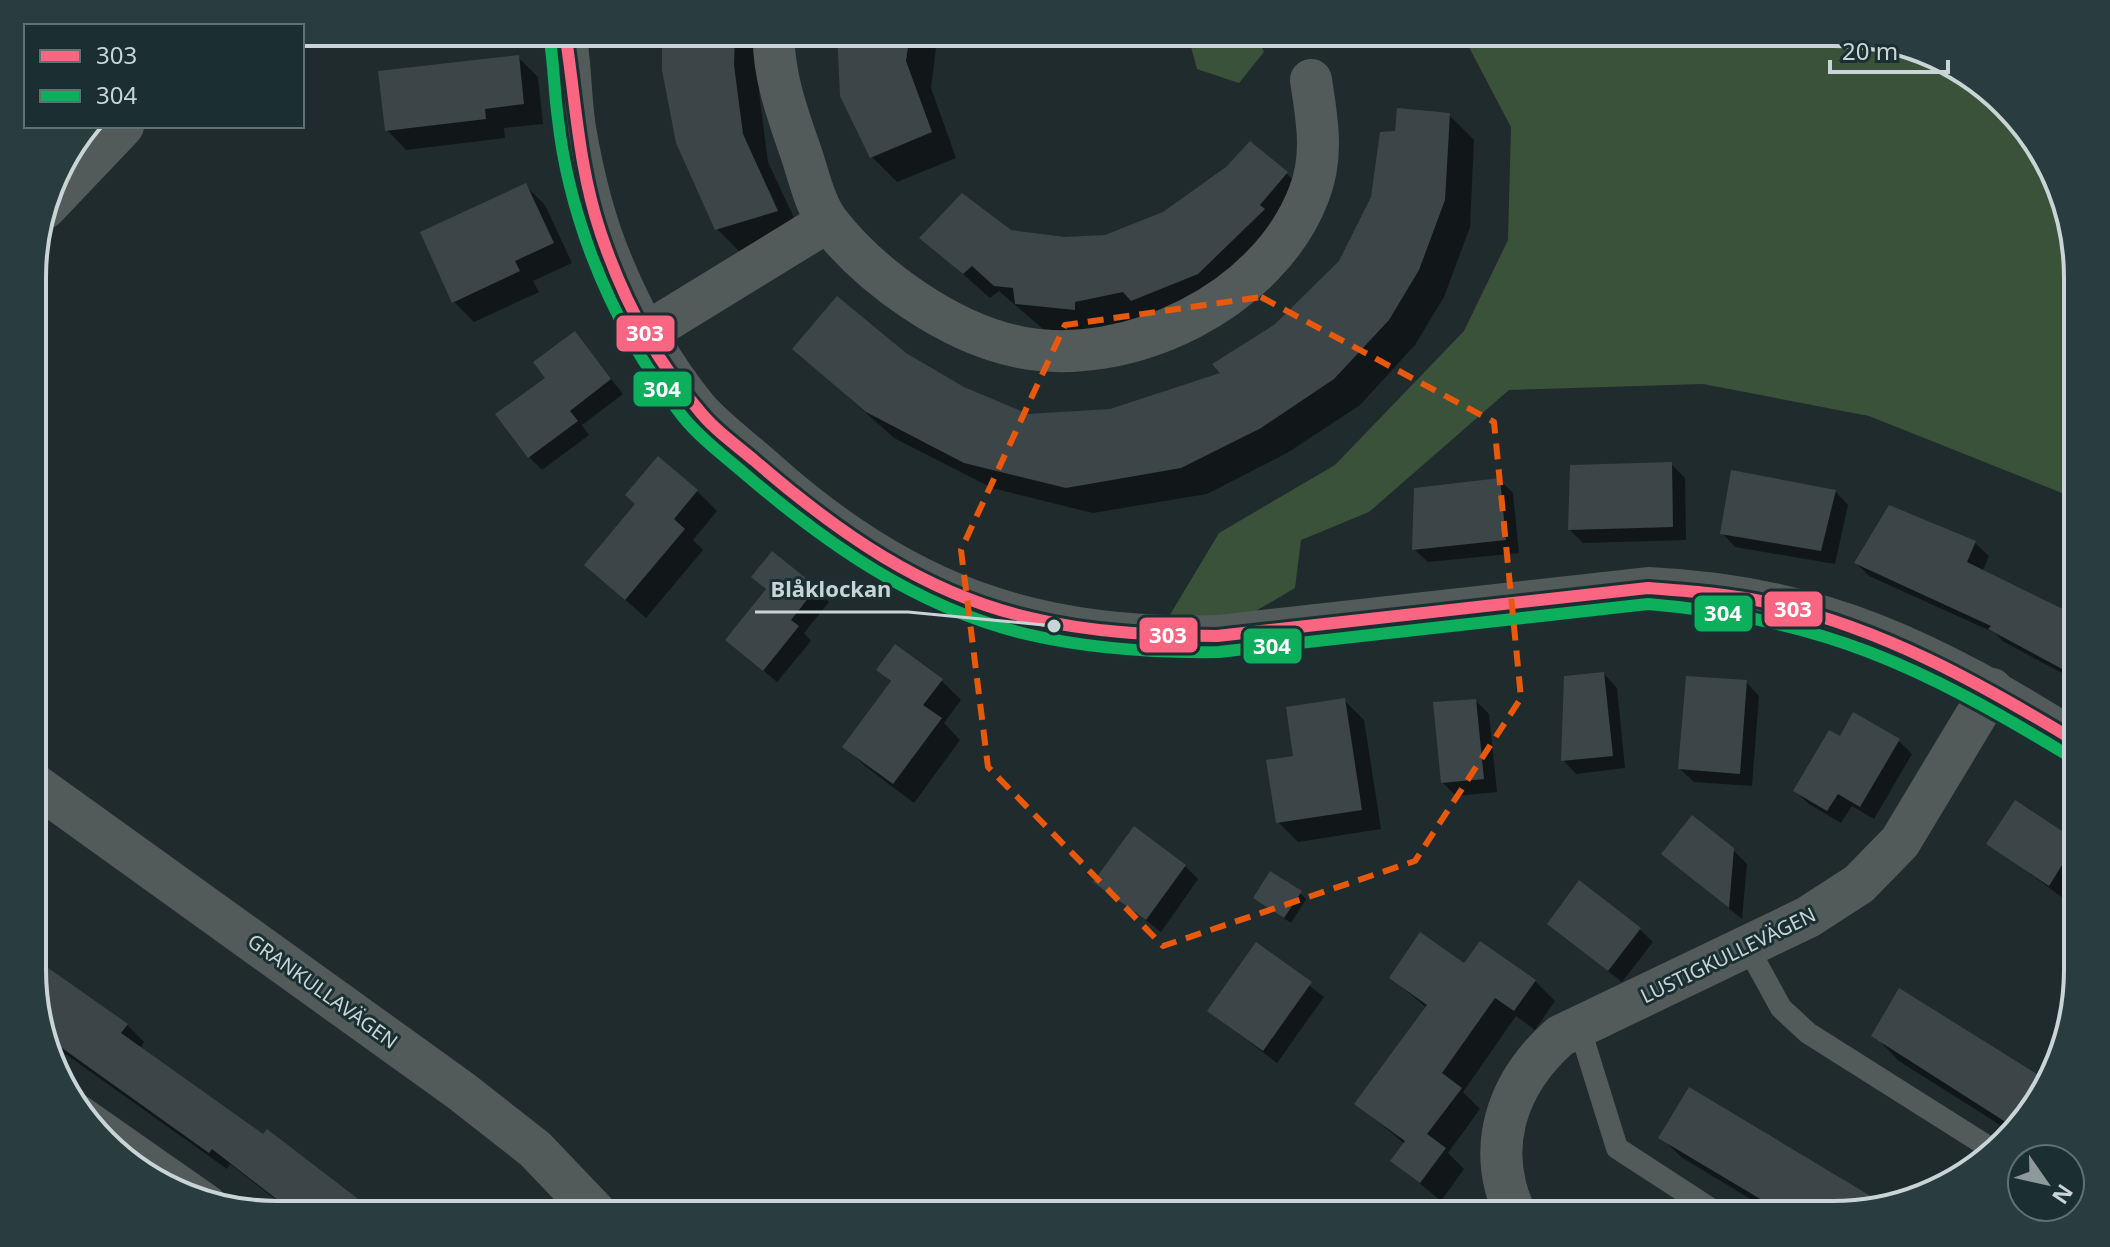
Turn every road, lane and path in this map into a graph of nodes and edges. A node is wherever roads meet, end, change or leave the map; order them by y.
1 (566, 46) edge
2 (776, 46) edge
3 (1311, 80) dead end
4 (121, 128) edge
5 (65, 187) edge
6 (827, 222) junction
7 (646, 333) junction
8 (1992, 689) junction
9 (2064, 734) edge
10 (46, 793) edge
11 (1747, 946) junction
12 (1579, 1026) junction
13 (106, 1125) edge
14 (1984, 1144) edge
15 (193, 1184) edge
16 (585, 1201) edge
17 (1511, 1201) edge
18 (1698, 1201) edge

1 - 7 street
2 - 6 street
3 - 6 street
4 - 5 street
6 - 7 street
7 - 8 street
8 - 9 street
8 - 11 street, LUSTIGKULLEVÄGEN
10 - 16 street, GRANKULLAVÄGEN
11 - 12 street, LUSTIGKULLEVÄGEN
11 - 14 lane
12 - 17 street, LUSTIGKULLEVÄGEN
12 - 18 lane
13 - 15 lane

